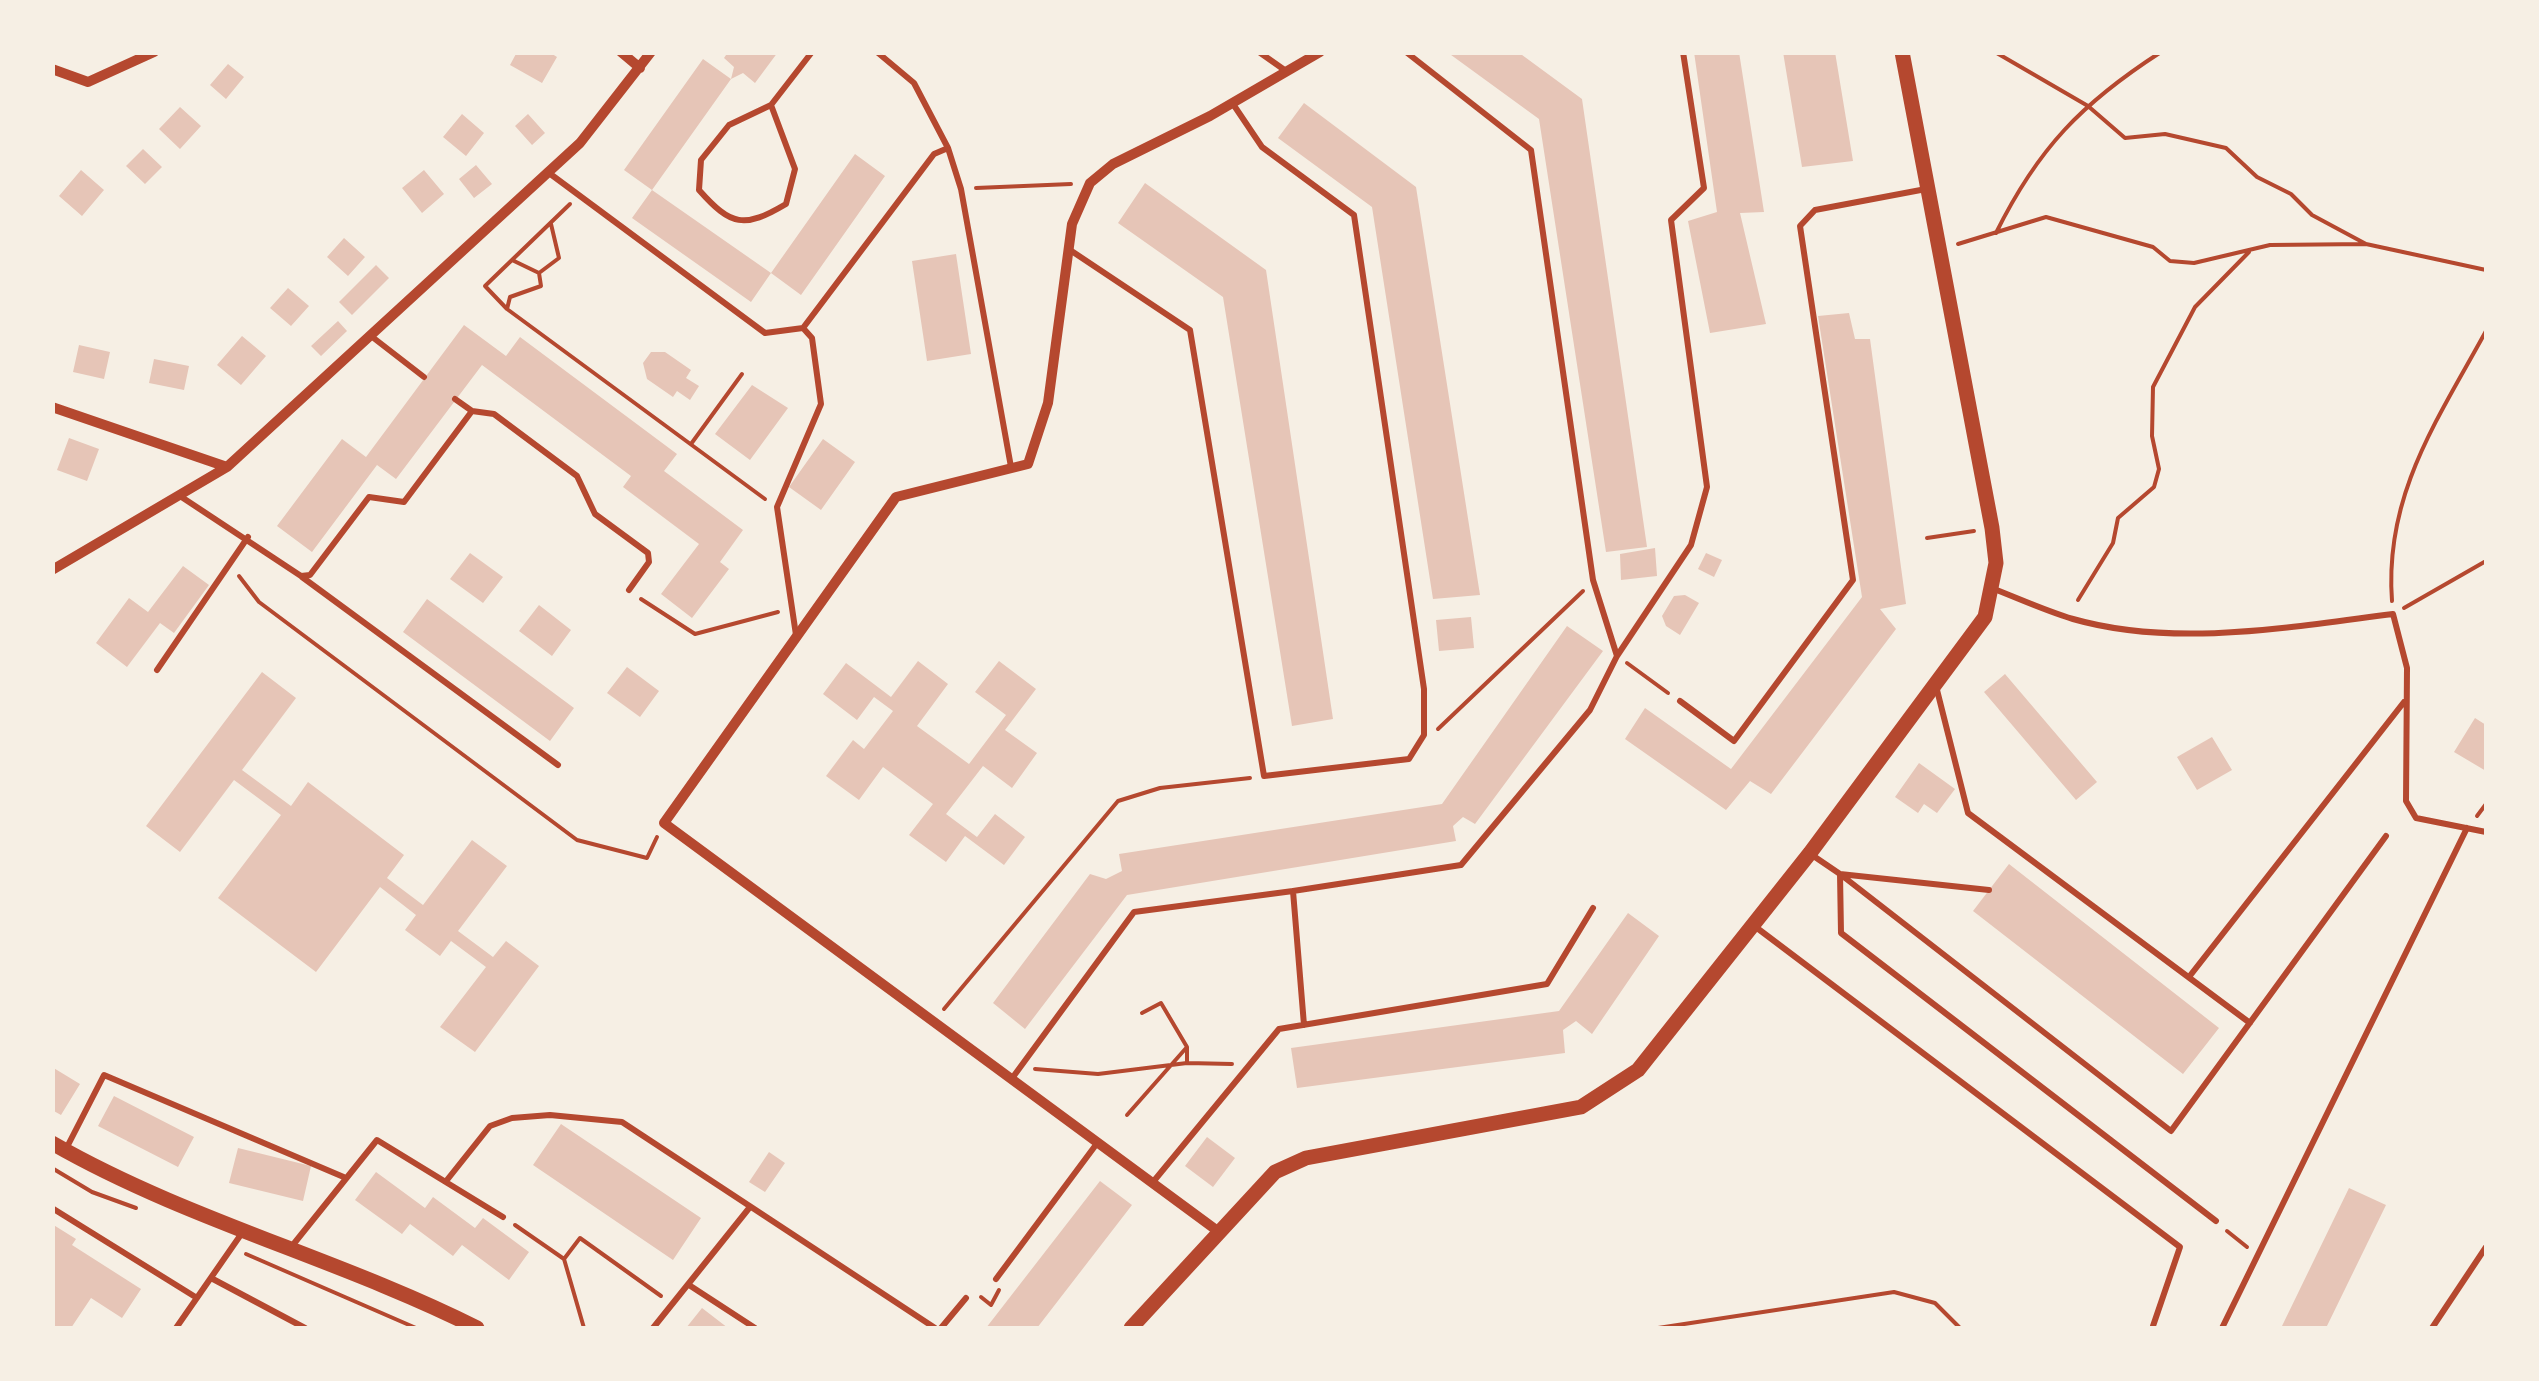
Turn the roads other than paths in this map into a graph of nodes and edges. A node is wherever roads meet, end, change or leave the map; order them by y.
1 (154, 52) edge
2 (621, 52) edge
3 (651, 52) edge
4 (812, 52) edge
5 (877, 52) edge
6 (1259, 52) edge
7 (1320, 52) edge
8 (1406, 52) edge
9 (1683, 52) edge
10 (1902, 52) edge
11 (640, 68) junction
12 (52, 70) edge
13 (1286, 72) junction
14 (1232, 103) junction
15 (771, 105) junction
16 (948, 148) junction
17 (549, 173) junction
18 (1928, 189) junction
19 (1068, 248) junction
20 (803, 328) junction
21 (372, 336) junction
22 (424, 376) dead end
23 (455, 399) dead end
24 (52, 407) edge
25 (472, 411) junction
26 (226, 467) junction
27 (1011, 467) junction
28 (179, 496) junction
29 (248, 537) junction
30 (52, 570) edge
31 (302, 576) junction
32 (1994, 589) junction
33 (629, 590) road end
34 (796, 635) junction
35 (1617, 656) junction
36 (157, 670) dead end
37 (1936, 686) junction
38 (1680, 701) dead end
39 (2405, 701) junction
40 (558, 765) dead end
41 (2467, 828) junction
42 (2486, 832) edge
43 (2386, 836) dead end
44 (1810, 853) junction
45 (1840, 874) junction
46 (1989, 890) dead end
47 (1293, 891) junction
48 (1594, 908) dead end
49 (1752, 924) junction
50 (2189, 977) junction
51 (2250, 1022) junction
52 (1304, 1025) junction
53 (1017, 1073) junction
54 (1099, 1141) junction
55 (59, 1146) edge
56 (346, 1178) junction
57 (447, 1180) junction
58 (1153, 1182) junction
59 (750, 1207) junction
60 (52, 1208) edge
61 (503, 1217) road end
62 (2216, 1221) road end
63 (246, 1228) junction
64 (1218, 1232) junction
65 (291, 1246) junction
66 (2486, 1247) edge
67 (211, 1278) junction
68 (996, 1279) dead end
69 (689, 1285) junction
70 (197, 1298) junction
71 (966, 1298) dead end
72 (2152, 1326) edge
73 (176, 1328) edge
74 (305, 1328) edge
75 (478, 1328) edge
76 (653, 1328) edge
77 (755, 1328) edge
78 (938, 1328) edge
79 (1130, 1328) edge
80 (2222, 1328) edge
81 (2432, 1328) edge

1 - 12 street
2 - 11 street
3 - 11 street
4 - 15 lane
5 - 16 lane
6 - 13 lane
7 - 13 street
8 - 35 lane
9 - 35 lane
10 - 18 street
11 - 17 street
13 - 14 street
14 - 19 street
14 - 19 lane
15 - 15 lane
16 - 20 lane
16 - 27 lane
17 - 20 lane
17 - 21 street
18 - 32 street
18 - 38 lane
19 - 27 street
20 - 34 lane
21 - 22 lane
21 - 26 street
23 - 25 lane
24 - 26 street
25 - 31 lane
25 - 33 lane
26 - 28 street
27 - 34 street
28 - 29 lane
28 - 30 street
29 - 31 lane
29 - 36 lane
31 - 40 lane
32 - 37 street
32 - 39 lane
34 - 53 street
35 - 47 lane
37 - 44 street
37 - 50 lane
39 - 41 lane
39 - 50 lane
41 - 42 lane
41 - 80 lane
43 - 51 lane
44 - 45 lane
44 - 49 street
45 - 46 lane
45 - 51 lane
45 - 62 lane
47 - 52 lane
47 - 53 lane
48 - 52 lane
49 - 64 street
49 - 72 lane
50 - 51 lane
52 - 58 lane
53 - 54 street
54 - 58 street
54 - 68 lane
55 - 56 lane
55 - 63 street
56 - 57 lane
56 - 65 lane
57 - 59 lane
57 - 61 lane
58 - 64 street
59 - 69 lane
59 - 78 lane
60 - 70 lane
63 - 65 street
63 - 67 lane
64 - 79 street
65 - 75 street
66 - 81 lane
67 - 70 lane
67 - 74 lane
69 - 76 lane
69 - 77 lane
70 - 73 lane
71 - 78 lane

